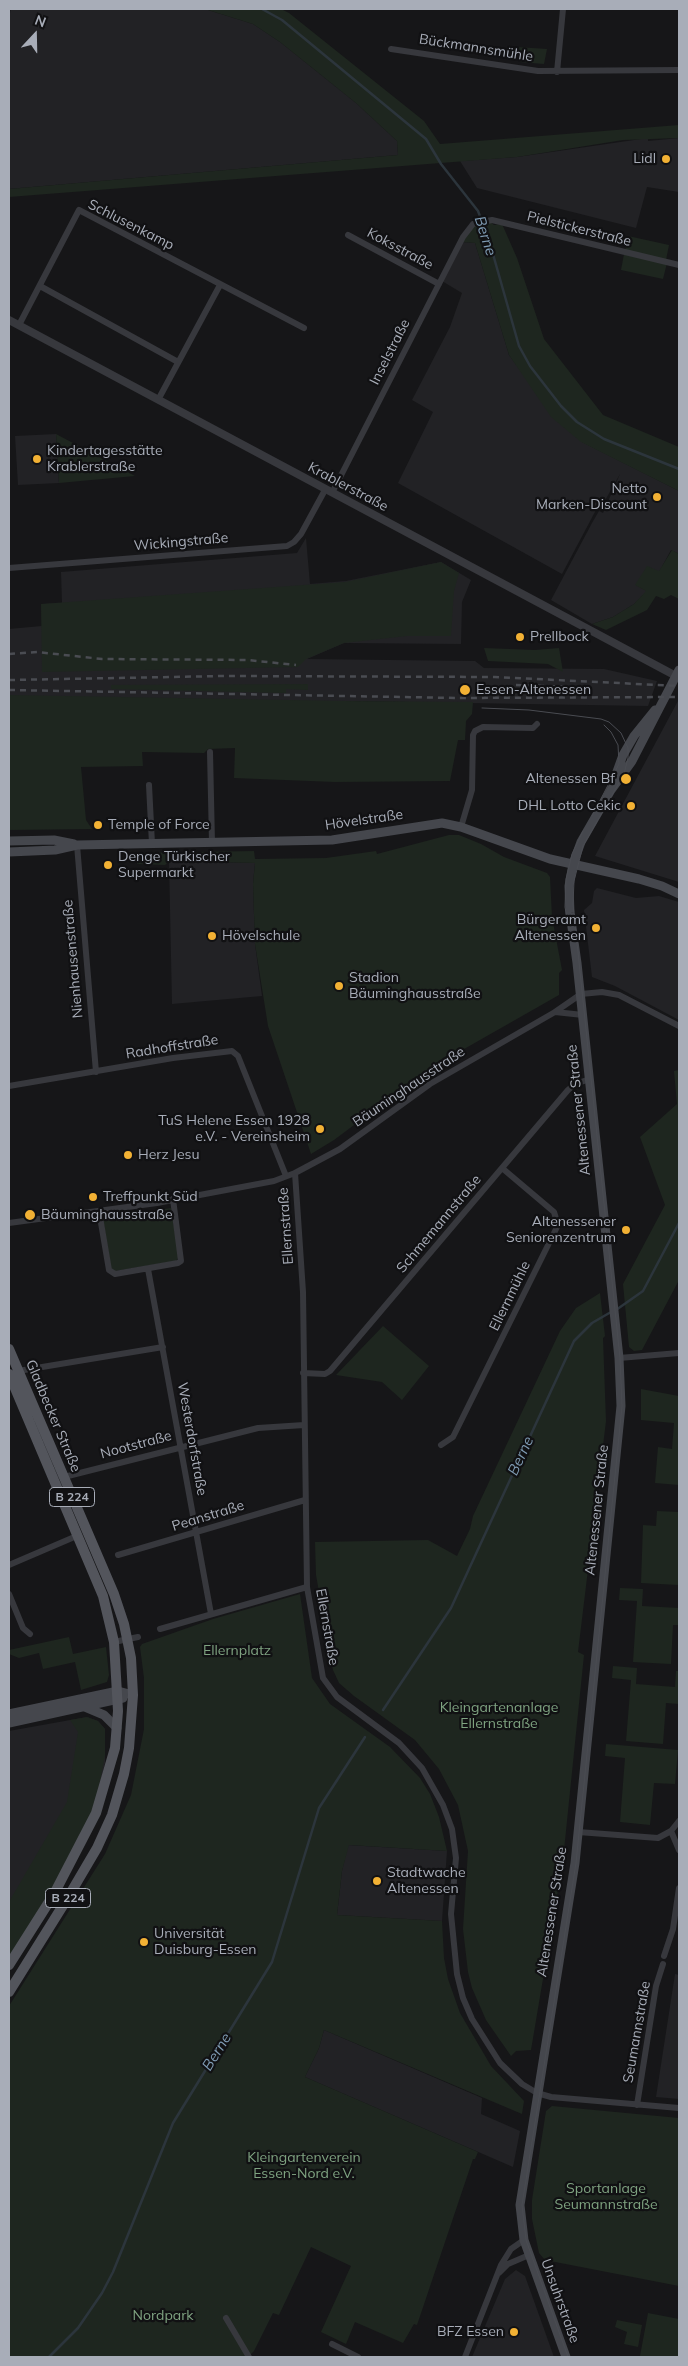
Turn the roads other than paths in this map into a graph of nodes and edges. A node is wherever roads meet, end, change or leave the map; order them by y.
1 (563, 9) edge
2 (391, 49) dead end
3 (679, 70) edge
4 (557, 72) junction
5 (473, 224) joint
6 (348, 235) dead end
7 (679, 264) edge
8 (440, 284) junction
9 (220, 285) junction
10 (40, 286) junction
11 (9, 320) edge
12 (20, 325) junction
13 (304, 328) dead end
14 (178, 362) junction
15 (158, 400) junction
16 (328, 491) junction
17 (9, 568) edge
18 (677, 673) edge
19 (537, 724) dead end
20 (210, 752) dead end
21 (149, 785) dead end
22 (461, 827) junction
23 (9, 841) edge
24 (212, 843) junction
25 (152, 844) junction
26 (77, 845) junction
27 (9, 852) edge
28 (573, 864) junction
29 (679, 894) edge
30 (581, 994) junction
31 (555, 1012) junction
32 (583, 1015) junction
33 (679, 1026) edge
34 (96, 1072) junction
35 (590, 1079) junction
36 (9, 1086) edge
37 (502, 1168) junction
38 (295, 1174) junction
39 (286, 1176) junction
40 (173, 1199) junction
41 (99, 1211) junction
42 (9, 1223) edge
43 (148, 1268) junction
44 (163, 1347) junction
45 (9, 1349) edge
46 (679, 1353) edge
47 (619, 1358) junction
48 (14, 1372) edge
49 (303, 1373) junction
50 (304, 1425) junction
51 (441, 1445) dead end
52 (181, 1446) junction
53 (64, 1477) junction
54 (305, 1500) junction
55 (196, 1533) junction
56 (79, 1535) junction
57 (118, 1555) dead end
58 (9, 1564) edge
59 (307, 1587) junction
60 (9, 1594) edge
61 (211, 1614) junction
62 (160, 1630) dead end
63 (30, 1634) dead end
64 (132, 1638) junction
65 (114, 1642) junction
66 (117, 1678) junction
67 (104, 1694) junction
68 (118, 1695) junction
69 (133, 1695) junction
70 (85, 1707) junction
71 (9, 1714) edge
72 (9, 1723) edge
73 (117, 1728) junction
74 (679, 1821) edge
75 (671, 1831) junction
76 (578, 1832) junction
77 (679, 1850) edge
78 (679, 1888) edge
79 (664, 1956) dead end
80 (663, 1964) dead end
81 (9, 1965) edge
82 (9, 1992) edge
83 (537, 2093) junction
84 (638, 2105) junction
85 (679, 2108) edge
86 (524, 2240) junction
87 (529, 2255) junction
88 (496, 2276) junction
89 (226, 2318) dead end
90 (332, 2344) dead end
91 (250, 2357) edge
92 (358, 2357) edge
93 (465, 2357) edge
94 (566, 2357) edge

1 - 4 street
2 - 4 street, Bückmannsmühle
3 - 4 street, Bückmannsmühle
5 - 7 street, Pielstickerstraße
5 - 8 street, Inselstraße
6 - 8 street, Koksstraße
8 - 16 street, Inselstraße
9 - 10 street, Schlusenkamp
9 - 13 street, Schlusenkamp
9 - 14 street
10 - 12 street, Schlusenkamp
10 - 14 street
11 - 12 street, Krablerstraße
12 - 15 street, Krablerstraße
14 - 15 street
15 - 16 street, Krablerstraße
16 - 17 street, Wickingstraße
16 - 18 street, Krablerstraße
18 - 28 main road, Altenessener Straße
19 - 22 street
20 - 24 street
21 - 25 street
22 - 24 main road, Hövelstraße
22 - 28 main road, Hövelstraße
23 - 26 main road, Hövelstraße
24 - 25 main road, Hövelstraße
25 - 26 main road, Hövelstraße
26 - 27 main road, Hövelstraße
26 - 34 street, Nienhausenstraße
28 - 29 main road, Hövelstraße
28 - 30 main road, Altenessener Straße
30 - 31 street, Bäuminghausstraße
30 - 32 main road, Altenessener Straße
30 - 33 street
31 - 32 street
31 - 38 street, Bäuminghausstraße
32 - 35 main road, Altenessener Straße
34 - 36 street, Radhoffstraße
34 - 39 street, Radhoffstraße
35 - 37 street, Schmemannstraße
35 - 47 main road, Altenessener Straße
37 - 49 street, Schmemannstraße
37 - 51 street, Ellernmühle
38 - 39 street, Bäuminghausstraße
38 - 49 street, Ellernstraße
39 - 40 street, Bäuminghausstraße
40 - 41 street, Bäuminghausstraße
40 - 43 street
41 - 42 street, Bäuminghausstraße
41 - 43 street
43 - 44 street, Westerdorfstraße
44 - 48 street
44 - 52 street, Westerdorfstraße
45 - 48 main road, Gladbecker Straße / B 224
46 - 47 street
47 - 76 main road, Altenessener Straße
48 - 53 main road, Gladbecker Straße / B 224
48 - 56 main road, Gladbecker Straße / B 224
49 - 50 street, Ellernstraße
50 - 52 street, Nootstraße
50 - 54 street, Ellernstraße
52 - 53 street, Nootstraße
52 - 55 street, Westerdorfstraße
53 - 64 main road, Gladbecker Straße / B 224
54 - 55 street, Peanstraße
54 - 59 street, Ellernstraße
55 - 57 street, Peanstraße
55 - 61 street, Westerdorfstraße
56 - 58 street
56 - 65 main road, Gladbecker Straße / B 224
59 - 61 street
59 - 83 street, Ellernstraße
60 - 63 street
61 - 62 street
64 - 65 street
64 - 69 main road, Gladbecker Straße / B 224
65 - 66 main road, Gladbecker Straße / B 224
66 - 67 main road
66 - 68 main road, Gladbecker Straße / B 224
67 - 68 main road
67 - 71 main road
68 - 69 main road
68 - 70 main road
68 - 73 main road, Gladbecker Straße / B 224
69 - 82 main road, Gladbecker Straße / B 224
70 - 72 main road
70 - 73 main road
73 - 81 main road, Gladbecker Straße / B 224
74 - 75 street
75 - 76 street
75 - 77 street
76 - 83 main road, Altenessener Straße
78 - 79 street
80 - 84 street, Seumannstraße
83 - 84 street, Seumannstraße
83 - 86 main road, Altenessener Straße
84 - 85 street, Seumannstraße
86 - 87 main road, Altenessener Straße
86 - 88 street
87 - 88 street
87 - 94 main road, Unsuhrstraße
88 - 93 street
89 - 91 street
90 - 92 street

